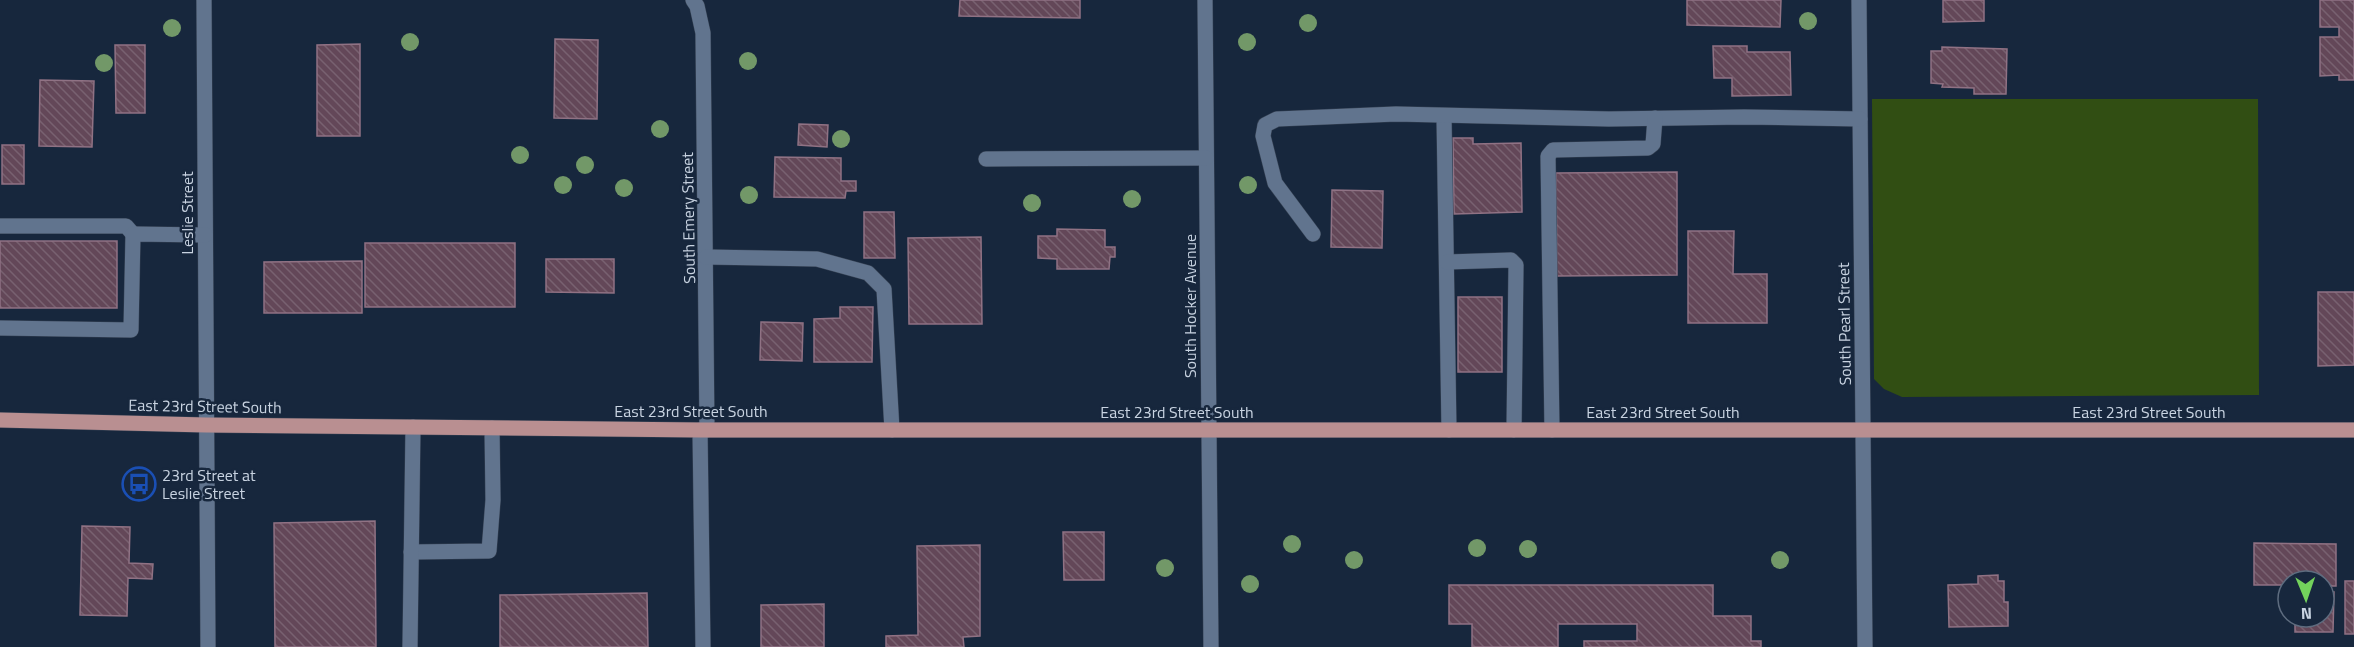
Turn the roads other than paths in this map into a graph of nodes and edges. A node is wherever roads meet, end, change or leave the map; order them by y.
1 (204, 0) edge
2 (1205, 0) edge
3 (1859, 0) edge
4 (695, 3) edge
5 (1444, 116) junction
6 (1654, 118) junction
7 (1860, 119) junction
8 (1206, 158) junction
9 (986, 159) dead end
10 (0, 226) edge
11 (133, 234) junction
12 (1313, 234) dead end
13 (205, 235) junction
14 (706, 257) junction
15 (1447, 262) junction
16 (0, 328) edge
17 (0, 420) edge
18 (206, 425) junction
19 (413, 427) junction
20 (492, 428) junction
21 (704, 430) junction
22 (892, 430) junction
23 (1209, 430) junction
24 (1449, 430) junction
25 (1514, 430) junction
26 (1552, 430) junction
27 (1863, 430) junction
28 (2354, 430) edge
29 (411, 552) junction
30 (208, 647) edge
31 (410, 647) edge
32 (703, 647) edge
33 (1210, 647) edge
34 (1865, 647) edge

1 - 13 street, Leslie Street
2 - 8 street, South Hocker Avenue
3 - 7 street, South Pearl Street
4 - 14 street, South Emery Street
5 - 6 street
5 - 12 street
5 - 15 street
6 - 7 street
6 - 26 street
7 - 27 street, South Pearl Street
8 - 9 street
8 - 23 street, South Hocker Avenue
10 - 11 street
11 - 13 street
11 - 16 street
13 - 18 street, Leslie Street
14 - 21 street, South Emery Street
14 - 22 street
15 - 24 street
15 - 25 street
17 - 18 main road, East 23rd Street South
18 - 19 main road, East 23rd Street South
18 - 30 street, Leslie Street
19 - 20 main road, East 23rd Street South
19 - 29 street
20 - 21 main road, East 23rd Street South
20 - 29 street
21 - 22 main road, East 23rd Street South
21 - 32 street, South Emery Street
22 - 23 main road, East 23rd Street South
23 - 24 main road, East 23rd Street South
23 - 33 street, South Hocker Avenue
24 - 25 main road, East 23rd Street South
25 - 26 main road, East 23rd Street South
26 - 27 main road, East 23rd Street South
27 - 28 main road, East 23rd Street South
27 - 34 street, South Pearl Street
29 - 31 street

